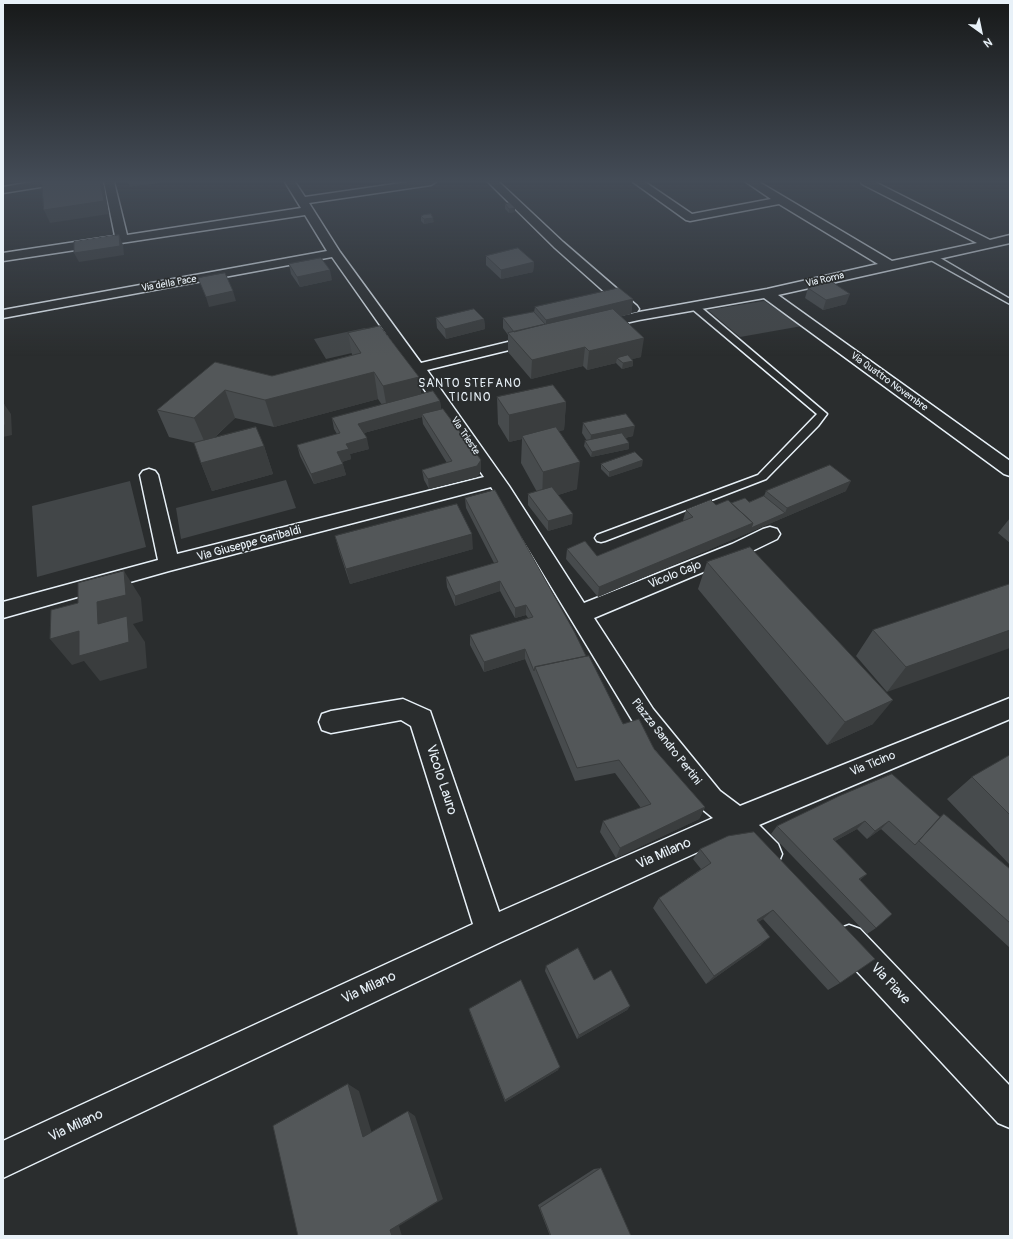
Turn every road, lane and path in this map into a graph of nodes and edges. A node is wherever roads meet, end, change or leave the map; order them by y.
1 (117, 240) edge
2 (326, 240) edge
3 (554, 240) edge
4 (847, 240) edge
5 (981, 240) edge
6 (1007, 240) edge
7 (989, 244) junction
8 (335, 254) junction
9 (3, 257) edge
10 (932, 257) junction
11 (890, 266) junction
12 (767, 293) junction
13 (1010, 302) edge
14 (694, 306) junction
15 (3, 314) edge
16 (639, 316) junction
17 (578, 330) edge
18 (548, 337) edge
19 (418, 368) junction
20 (1010, 470) edge
21 (149, 475) dead end
22 (495, 480) junction
23 (770, 534) dead end
24 (601, 538) dead end
25 (169, 564) junction
26 (3, 610) edge
27 (580, 614) junction
28 (1007, 714) edge
29 (331, 722) dead end
30 (737, 821) junction
31 (786, 873) edge
32 (830, 920) edge
33 (490, 931) junction
34 (1010, 1111) edge
35 (3, 1160) edge

1 - 9 street
2 - 8 street, Via Trieste
3 - 16 street
4 - 11 street
5 - 7 street
6 - 7 street, Via Roma
7 - 10 street, Via Roma
8 - 15 street, Via della Pace
8 - 19 street, Via Trieste
10 - 11 street, Via Roma
10 - 13 lane
11 - 12 street, Via Roma
12 - 14 street, Via Roma
12 - 20 street, Via Quattro Novembre
14 - 16 street, Via Roma
14 - 24 lane
16 - 17 street, Via Roma
18 - 19 street
19 - 22 street, Via Trieste
21 - 25 street
22 - 25 street, Via Giuseppe Garibaldi
22 - 27 street, Via Trieste
23 - 27 street, Vicolo Cajo
25 - 26 street, Via Giuseppe Garibaldi
27 - 30 street, Piazza Sandro Pertini
28 - 30 street, Via Ticino
29 - 33 street, Vicolo Lauro
30 - 31 street
30 - 33 street, Via Milano
32 - 34 street, Via Piave
33 - 35 street, Via Milano

